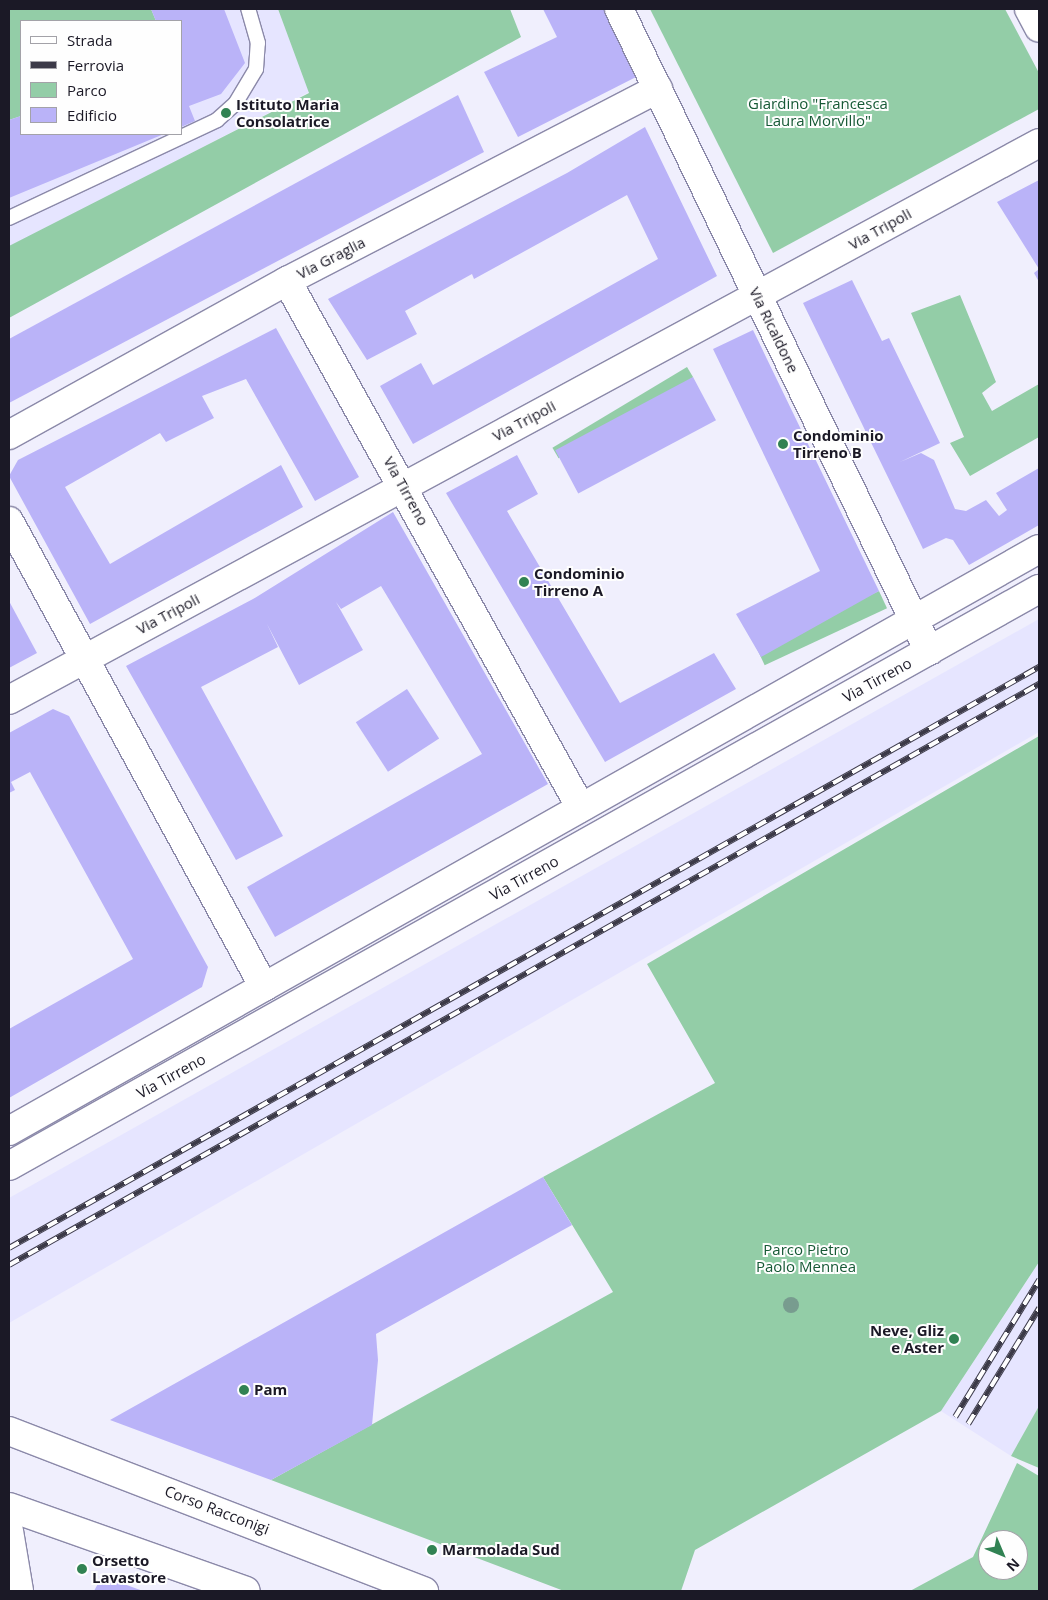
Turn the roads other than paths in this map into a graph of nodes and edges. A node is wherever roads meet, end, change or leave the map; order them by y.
1 (248, 9) edge
2 (619, 9) edge
3 (1029, 9) edge
4 (1039, 28) edge
5 (658, 88) junction
6 (1039, 143) edge
7 (9, 218) edge
8 (287, 281) junction
9 (758, 296) junction
10 (9, 435) edge
11 (404, 486) junction
12 (9, 521) edge
13 (1039, 549) edge
14 (1039, 589) edge
15 (914, 620) junction
16 (929, 651) junction
17 (84, 659) junction
18 (9, 700) edge
19 (581, 808) junction
20 (264, 987) junction
21 (9, 1131) edge
22 (9, 1166) edge
23 (9, 1431) edge
24 (9, 1506) edge
25 (9, 1531) edge
26 (19, 1591) edge
27 (246, 1591) edge
28 (424, 1591) edge

1 - 7 lane
2 - 5 street, Via Ricaldone
3 - 4 street
5 - 8 street, Via Graglia
5 - 9 street, Via Ricaldone
6 - 9 street, Via Tripoli
8 - 10 street, Via Graglia
8 - 11 street, Via Tirreno
9 - 11 street, Via Tripoli
9 - 15 street, Via Ricaldone
11 - 17 street, Via Tripoli
11 - 19 street, Via Tirreno
12 - 17 street
13 - 15 street
14 - 16 street, Via Tirreno
15 - 16 street, Via Ricaldone
15 - 19 street
16 - 22 street, Via Tirreno
17 - 18 street, Via Tripoli
17 - 20 street
19 - 20 street
20 - 21 street
23 - 28 street, Corso Racconigi
24 - 27 street
25 - 26 street

